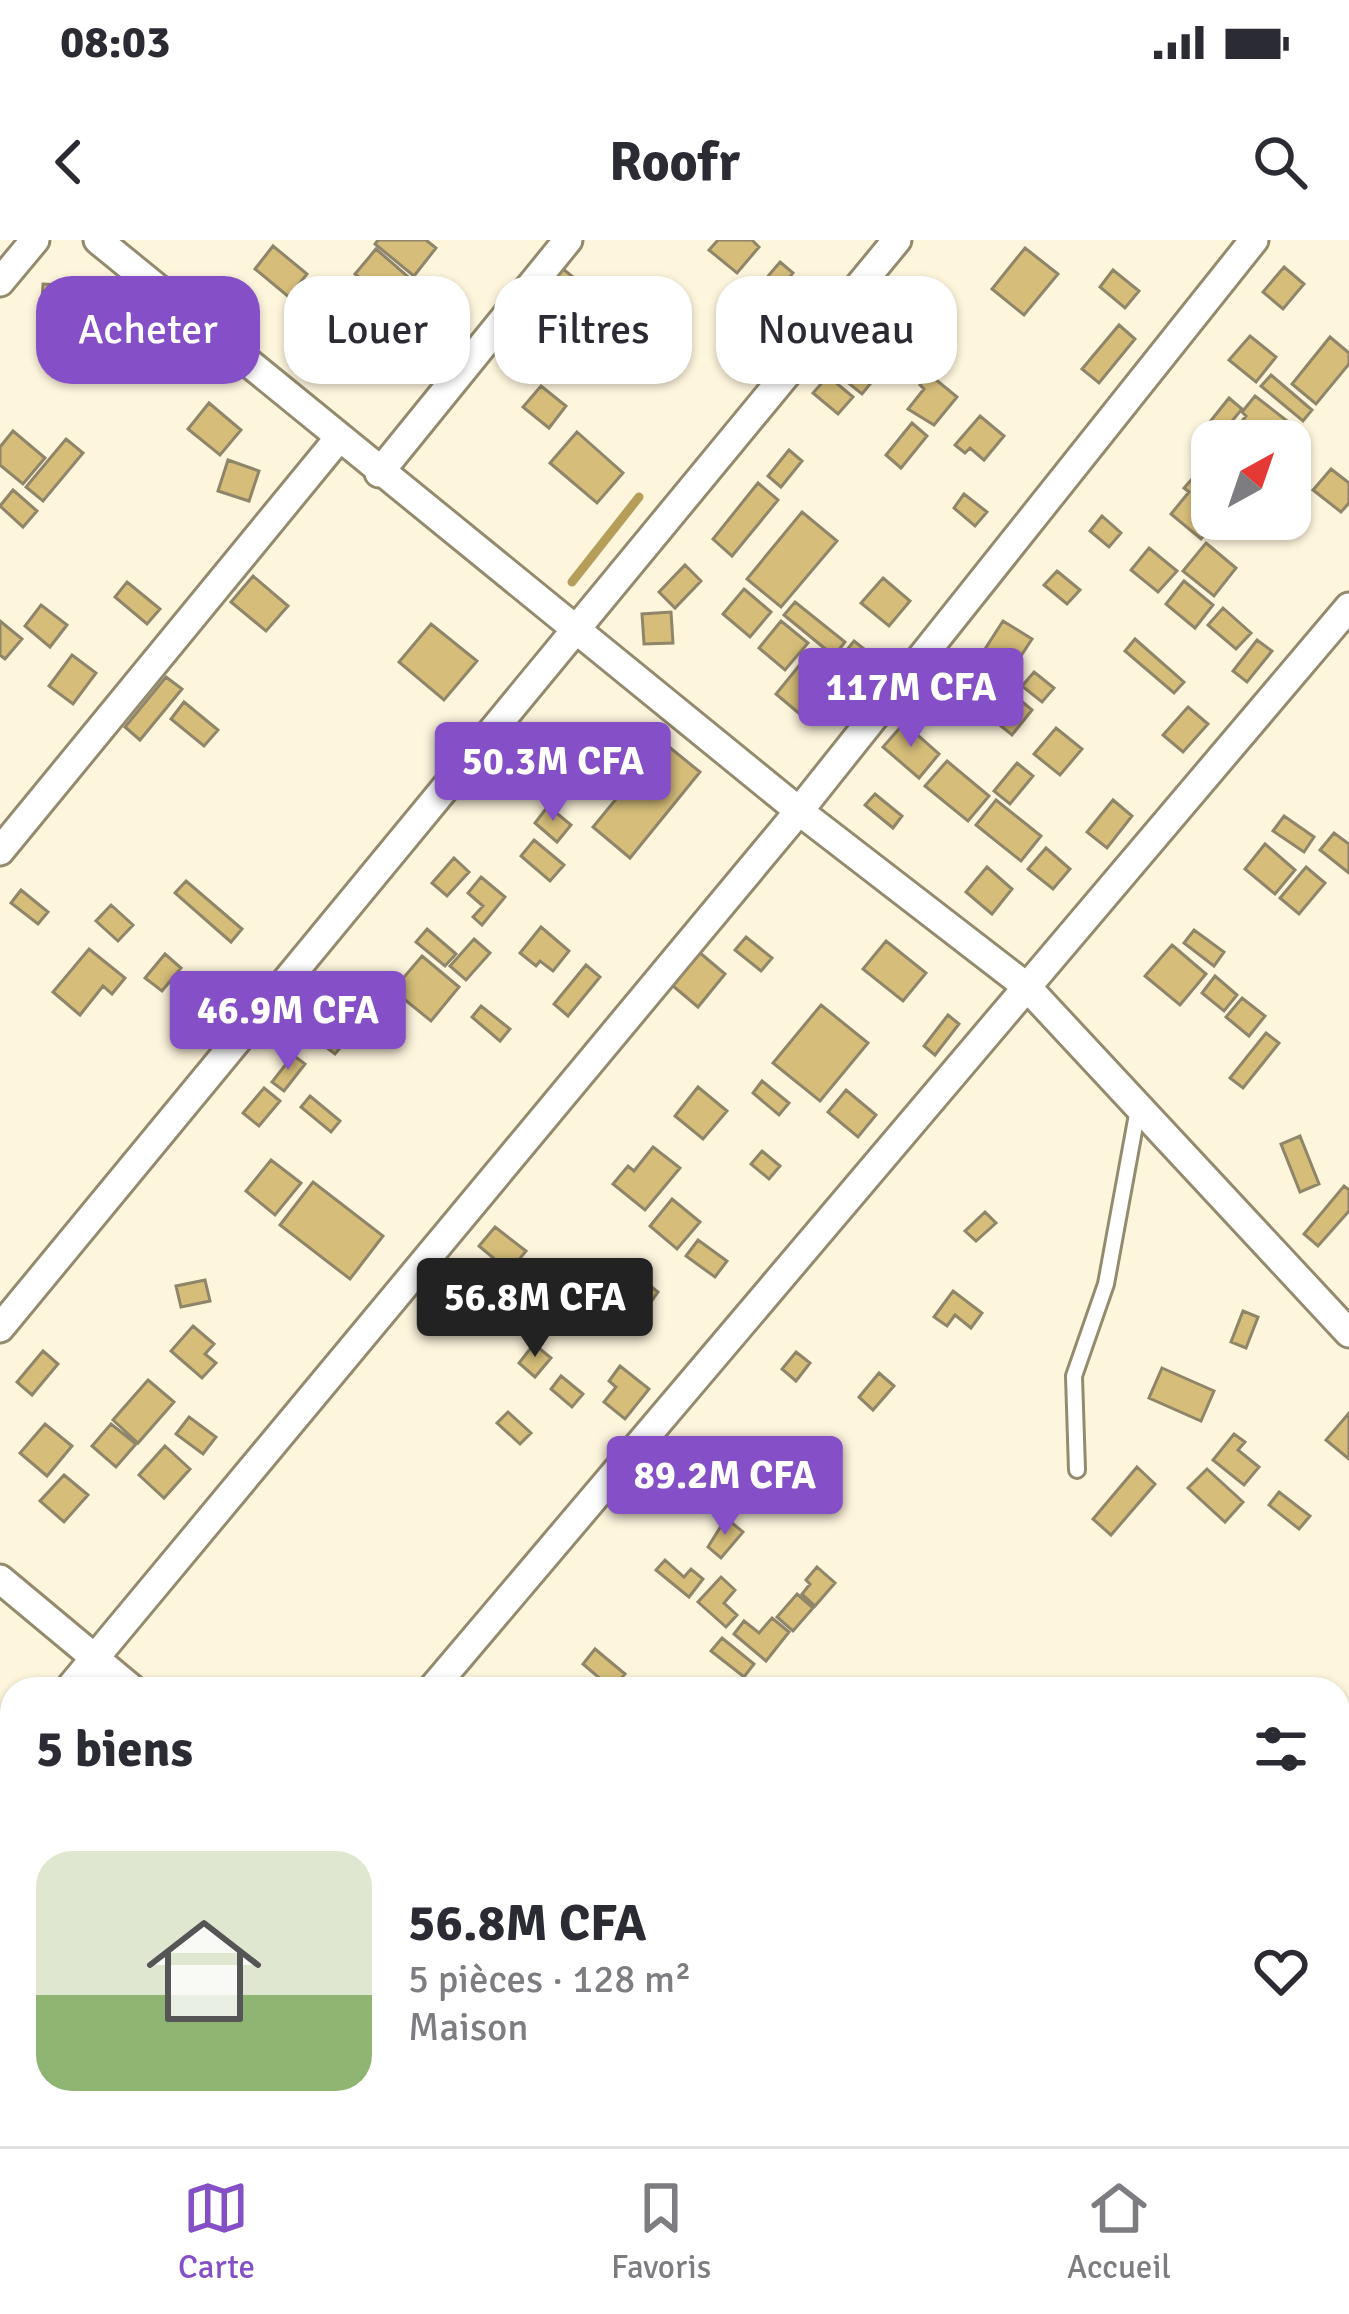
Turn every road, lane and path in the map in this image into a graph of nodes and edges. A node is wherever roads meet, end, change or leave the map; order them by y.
1 (34, 240) edge
2 (98, 240) edge
3 (568, 240) edge
4 (897, 240) edge
5 (1254, 240) edge
6 (0, 282) edge
7 (338, 439) junction
8 (380, 473) junction
9 (1349, 607) edge
10 (578, 631) junction
11 (799, 812) junction
12 (0, 851) edge
13 (1027, 987) junction
14 (1138, 1104) junction
15 (0, 1328) edge
16 (1349, 1333) edge
17 (1076, 1470) dead end
18 (0, 1579) edge
19 (97, 1657) junction
20 (80, 1677) edge
21 (119, 1677) edge
22 (442, 1677) edge

1 - 6 street
2 - 7 street
3 - 8 street
4 - 10 street
5 - 11 street
7 - 8 street
7 - 12 street
8 - 10 street
9 - 13 street
10 - 11 street
10 - 15 street
11 - 13 street
11 - 19 street
13 - 14 street
13 - 22 street
14 - 16 street
14 - 17 lane
18 - 19 street
19 - 20 street
19 - 21 street

